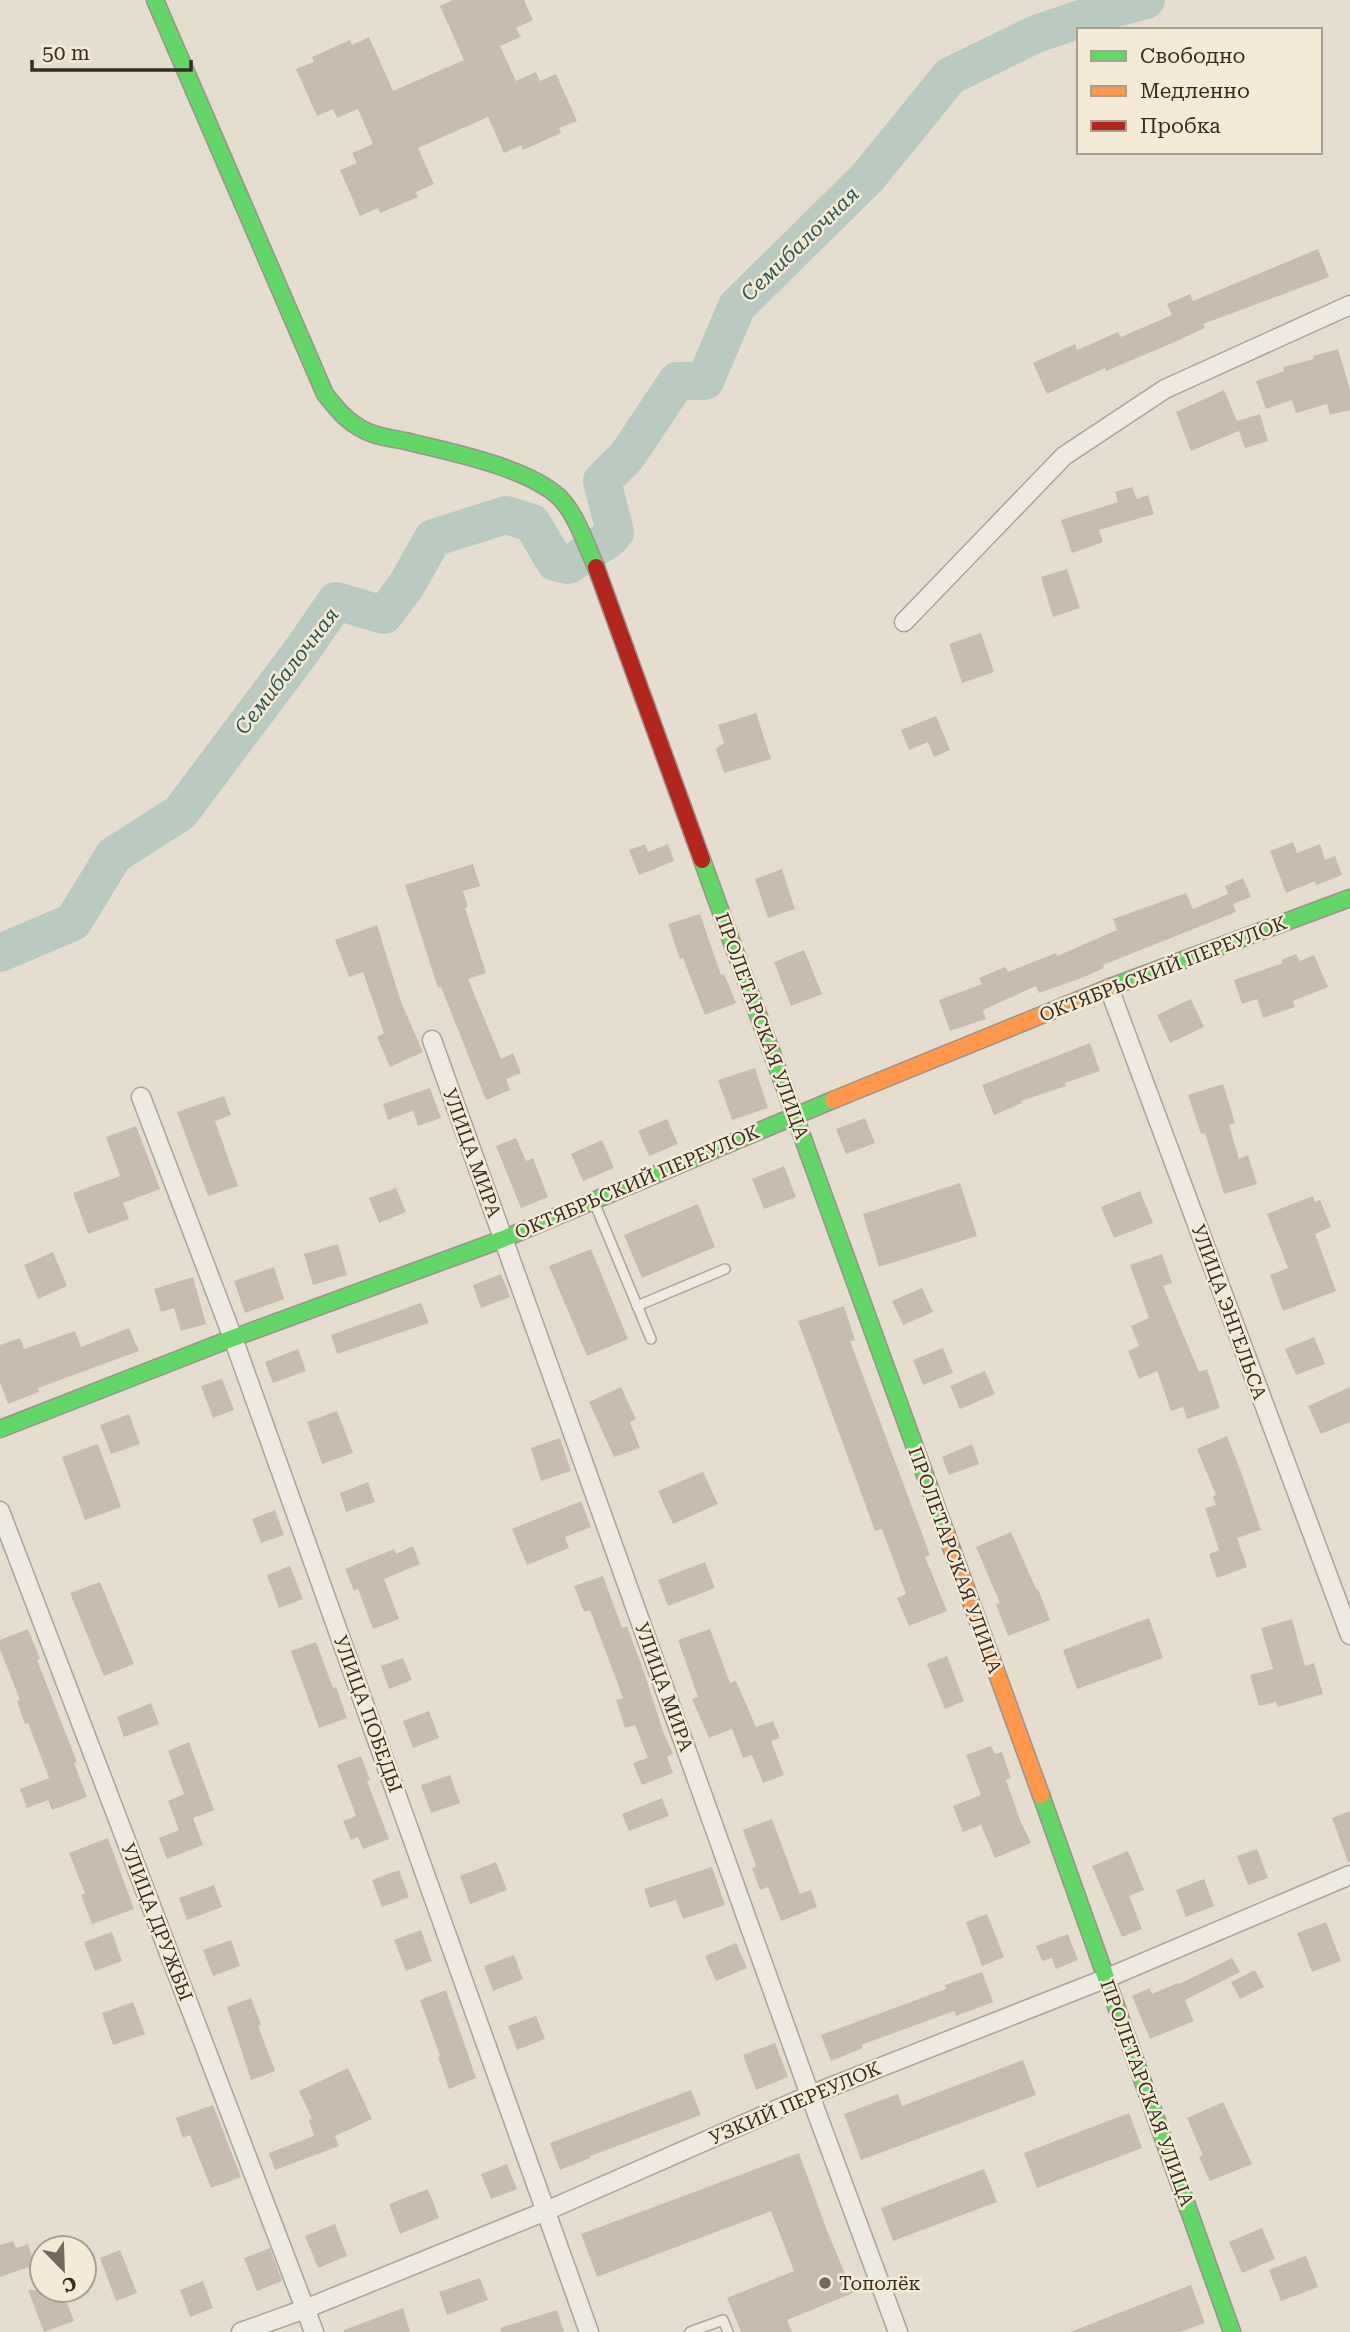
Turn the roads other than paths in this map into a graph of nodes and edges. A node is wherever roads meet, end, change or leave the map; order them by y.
1 (155, 0) edge
2 (1350, 305) edge
3 (904, 621) dead end
4 (1350, 898) edge
5 (1109, 988) junction
6 (432, 1040) dead end
7 (141, 1097) dead end
8 (794, 1115) junction
9 (593, 1201) junction
10 (503, 1239) junction
11 (725, 1269) dead end
12 (637, 1306) junction
13 (233, 1338) junction
14 (651, 1339) dead end
15 (0, 1429) edge
16 (0, 1511) edge
17 (1350, 1636) edge
18 (1350, 1875) edge
19 (1107, 1978) junction
20 (810, 2095) junction
21 (547, 2211) junction
22 (305, 2309) junction
23 (241, 2332) edge
24 (314, 2332) edge
25 (589, 2332) edge
26 (690, 2332) edge
27 (728, 2332) edge
28 (898, 2332) edge
29 (1232, 2332) edge

1 - 8 street, ПРОЛЕТАРСКАЯ УЛИЦА
2 - 3 street
4 - 5 street, ОКТЯБРЬСКИЙ ПЕРЕУЛОК
5 - 8 street, ОКТЯБРЬСКИЙ ПЕРЕУЛОК
5 - 17 street, УЛИЦА ЭНГЕЛЬСА
6 - 10 street, УЛИЦА МИРА
7 - 13 street, УЛИЦА ПОБЕДЫ
8 - 9 street, ОКТЯБРЬСКИЙ ПЕРЕУЛОК
8 - 19 street, ПРОЛЕТАРСКАЯ УЛИЦА
9 - 10 street, ОКТЯБРЬСКИЙ ПЕРЕУЛОК
9 - 12 lane
10 - 13 street, ОКТЯБРЬСКИЙ ПЕРЕУЛОК
10 - 20 street, УЛИЦА МИРА
11 - 12 lane
12 - 14 lane
13 - 15 street, ОКТЯБРЬСКИЙ ПЕРЕУЛОК
13 - 21 street, УЛИЦА ПОБЕДЫ
16 - 22 street, УЛИЦА ДРУЖБЫ
18 - 19 street, УЗКИЙ ПЕРЕУЛОК
19 - 20 street, УЗКИЙ ПЕРЕУЛОК
19 - 29 street, ПРОЛЕТАРСКАЯ УЛИЦА
20 - 21 street, УЗКИЙ ПЕРЕУЛОК
20 - 28 street, УЛИЦА МИРА
21 - 22 street, УЗКИЙ ПЕРЕУЛОК
21 - 25 street, УЛИЦА ПОБЕДЫ
22 - 23 street, УЗКИЙ ПЕРЕУЛОК
22 - 24 street, УЛИЦА ДРУЖБЫ
26 - 27 lane

